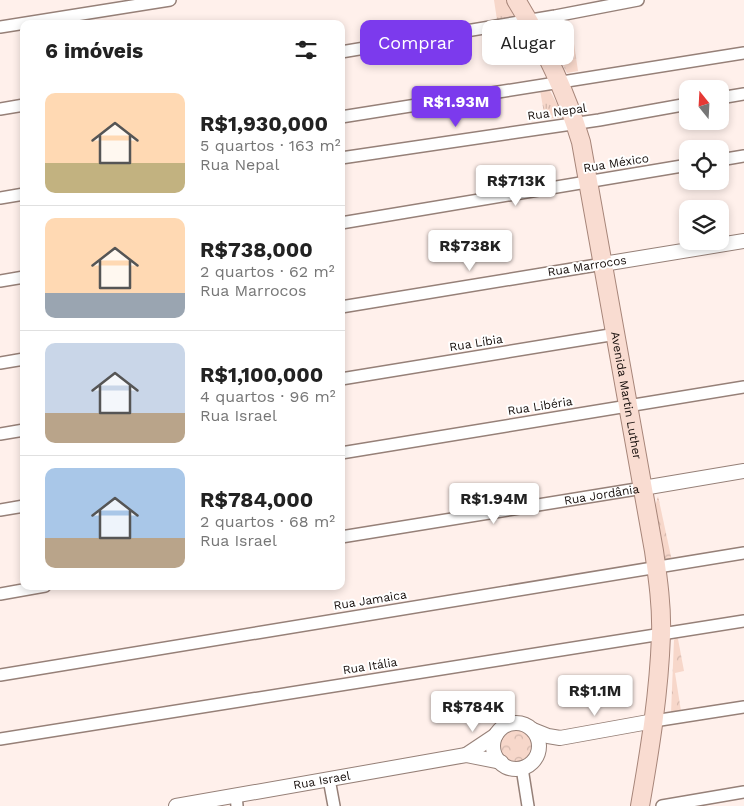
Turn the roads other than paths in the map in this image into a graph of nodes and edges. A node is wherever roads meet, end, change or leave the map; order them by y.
1 (170, 0) edge
2 (516, 0) edge
3 (638, 0) edge
4 (44, 20) edge
5 (528, 20) edge
6 (534, 20) edge
7 (20, 24) edge
8 (0, 27) edge
9 (482, 29) edge
10 (345, 51) edge
11 (744, 53) edge
12 (551, 65) edge
13 (559, 82) junction
14 (744, 94) edge
15 (729, 96) edge
16 (20, 106) edge
17 (679, 106) edge
18 (0, 109) edge
19 (345, 116) edge
20 (576, 123) junction
21 (744, 156) edge
22 (345, 157) edge
23 (729, 158) edge
24 (679, 167) edge
25 (589, 181) junction
26 (20, 195) edge
27 (0, 198) edge
28 (345, 222) edge
29 (744, 241) edge
30 (603, 264) junction
31 (20, 278) edge
32 (0, 281) edge
33 (345, 306) edge
34 (616, 334) junction
35 (20, 360) edge
36 (0, 363) edge
37 (345, 378) edge
38 (744, 386) edge
39 (629, 405) junction
40 (20, 431) edge
41 (0, 434) edge
42 (345, 452) edge
43 (744, 471) edge
44 (643, 488) junction
45 (20, 507) edge
46 (0, 510) edge
47 (345, 536) edge
48 (744, 552) edge
49 (656, 567) junction
50 (22, 590) edge
51 (0, 594) edge
52 (744, 621) edge
53 (661, 634) junction
54 (0, 674) edge
55 (744, 708) edge
56 (654, 721) junction
57 (533, 730) junction
58 (496, 735) junction
59 (0, 739) edge
60 (466, 755) junction
61 (501, 762) junction
62 (522, 768) junction
63 (329, 779) junction
64 (744, 792) edge
65 (236, 801) edge
66 (176, 806) edge
67 (334, 806) edge
68 (528, 806) edge
69 (640, 806) edge
70 (662, 806) edge

1 - 4 street
2 - 5 main road, Avenida Martin Luther
3 - 6 street
7 - 8 street
9 - 10 street
11 - 13 street
12 - 13 main road, Avenida Martin Luther
13 - 19 street
13 - 20 main road, Avenida Martin Luther
14 - 15 street
16 - 18 street
17 - 20 street, Rua Nepal
20 - 22 street, Rua Nepal
20 - 25 main road, Avenida Martin Luther
21 - 23 street
24 - 25 street, Rua México
25 - 28 street, Rua México
25 - 30 main road, Avenida Martin Luther
26 - 27 street
29 - 30 street, Rua Marrocos
30 - 33 street, Rua Marrocos
30 - 34 main road, Avenida Martin Luther
31 - 32 street
34 - 37 street, Rua Líbia
34 - 39 main road, Avenida Martin Luther
35 - 36 street
38 - 39 street, Rua Libéria
39 - 42 street, Rua Libéria
39 - 44 main road, Avenida Martin Luther
40 - 41 street
43 - 44 street, Rua Jordânia
44 - 47 street, Rua Jordânia
44 - 49 main road, Avenida Martin Luther
45 - 46 street
48 - 49 street, Rua Jamaica
49 - 53 main road, Avenida Martin Luther
49 - 54 street, Rua Jamaica
50 - 51 street
52 - 53 street, Rua Itália
53 - 56 main road, Avenida Martin Luther
53 - 59 street, Rua Itália
55 - 56 street
56 - 57 street
56 - 69 main road, Avenida Martin Luther
57 - 58 street
57 - 62 street
58 - 60 street, Rua Israel
58 - 61 street
60 - 61 street, Rua Israel
60 - 63 street, Rua Israel
61 - 62 street
62 - 68 street
63 - 65 street, Rua Israel
63 - 67 street
64 - 70 street
65 - 66 street, Rua Israel

